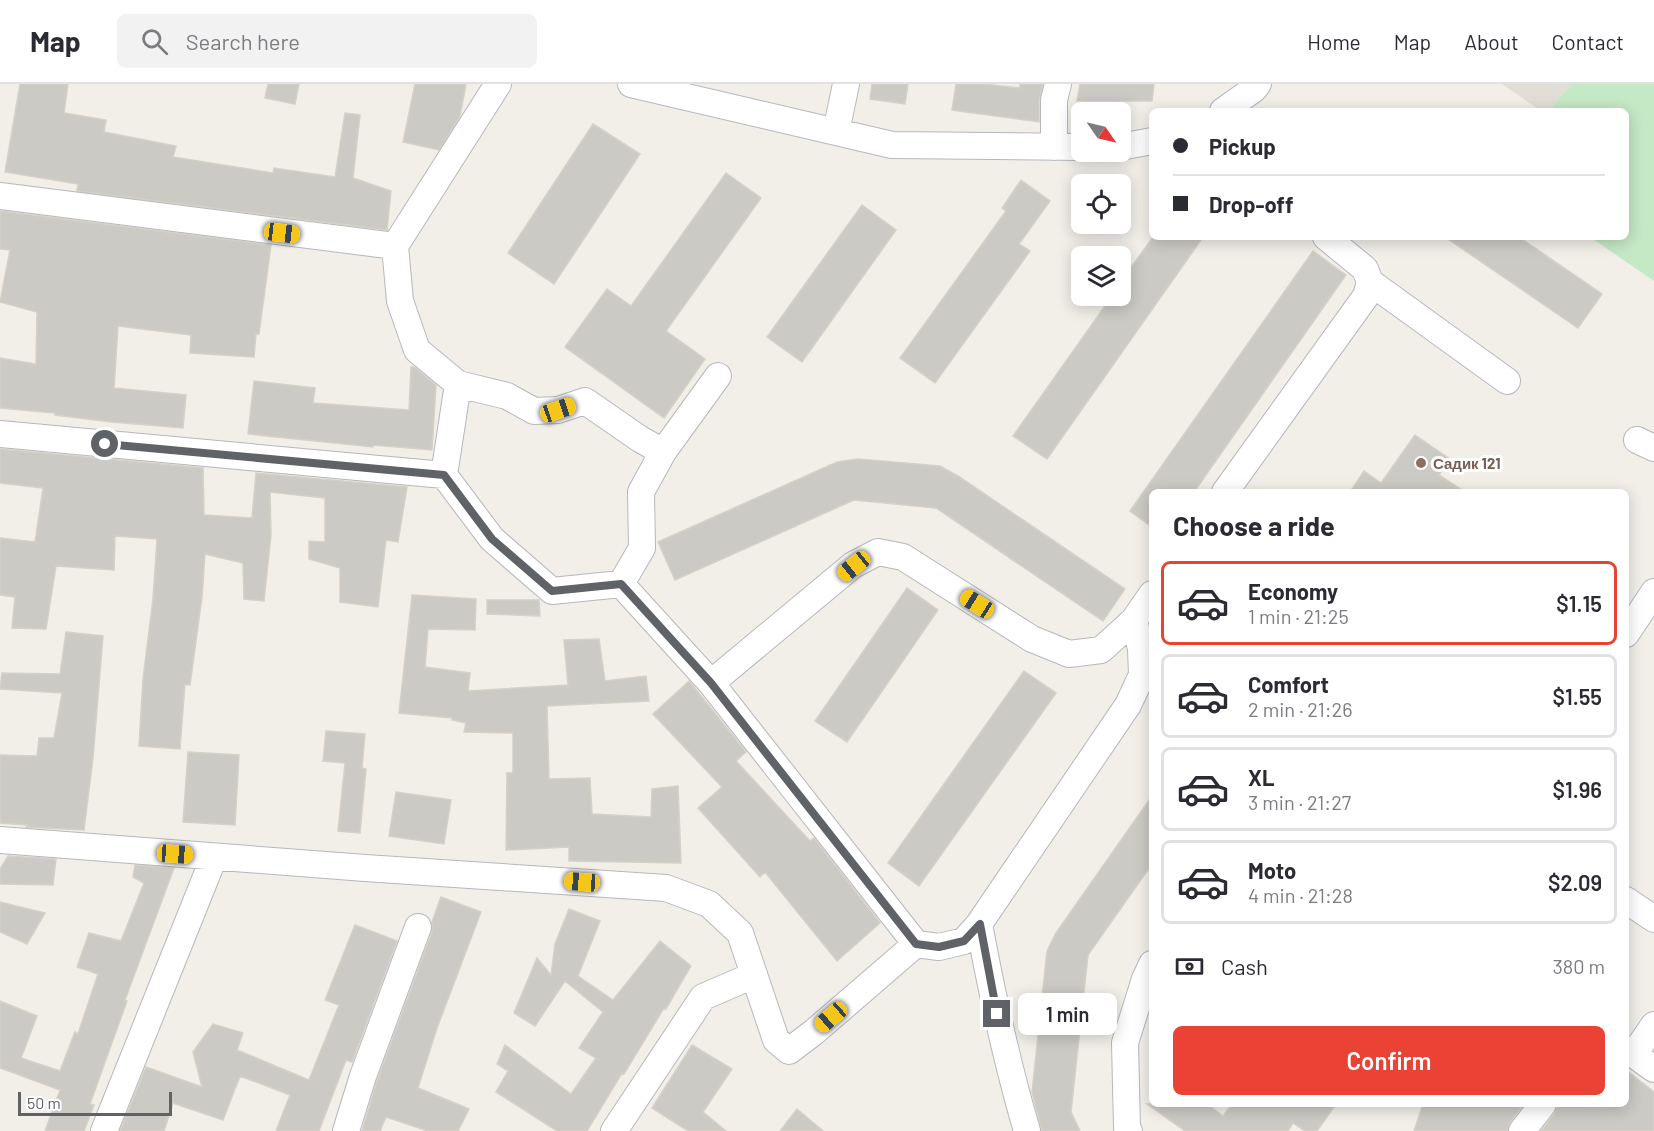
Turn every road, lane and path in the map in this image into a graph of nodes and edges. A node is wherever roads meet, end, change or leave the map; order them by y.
1 (498, 84) edge
2 (632, 84) edge
3 (846, 84) edge
4 (1058, 84) edge
5 (1258, 84) edge
6 (1227, 108) edge
7 (836, 132) junction
8 (1149, 142) edge
9 (1131, 145) edge
10 (1054, 147) junction
11 (1071, 147) edge
12 (0, 196) edge
13 (1330, 240) edge
14 (395, 246) junction
15 (1370, 282) junction
16 (717, 376) dead end
17 (1507, 381) dead end
18 (458, 384) junction
19 (0, 435) edge
20 (663, 452) junction
21 (444, 475) junction
22 (1227, 489) edge
23 (621, 584) junction
24 (1654, 592) edge
25 (1149, 598) edge
26 (1134, 620) junction
27 (1629, 630) edge
28 (1146, 652) edge
29 (711, 683) junction
30 (3, 845) edge
31 (214, 857) junction
32 (1629, 902) edge
33 (1654, 919) edge
34 (980, 924) junction
35 (418, 927) dead end
36 (916, 944) junction
37 (1149, 970) edge
38 (754, 975) junction
39 (1654, 1025) edge
40 (1638, 1057) edge
41 (104, 1131) edge
42 (346, 1131) edge
43 (614, 1131) edge
44 (1027, 1131) edge
45 (1129, 1131) edge

1 - 14 street
2 - 7 street
3 - 7 street
4 - 10 street
5 - 6 street
7 - 10 street
8 - 9 street
10 - 11 street
12 - 14 street
13 - 15 street
14 - 18 street
15 - 17 street
15 - 22 street
16 - 20 street
18 - 20 street
18 - 21 street
19 - 21 street
20 - 23 street
21 - 23 street
23 - 29 street
24 - 27 street
25 - 26 street
26 - 28 street
26 - 29 street
28 - 34 street
29 - 36 street
30 - 31 street
31 - 38 street
31 - 41 street
32 - 33 street
34 - 36 street
34 - 44 street
35 - 42 street
36 - 38 street
37 - 45 street
38 - 43 street
39 - 40 street

